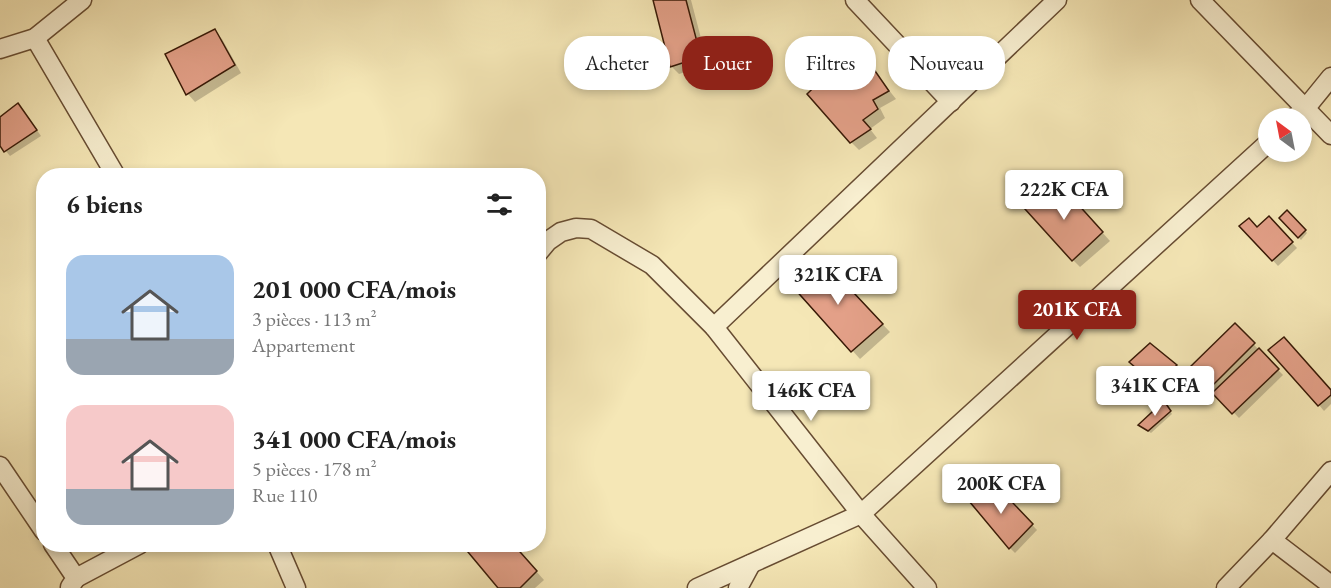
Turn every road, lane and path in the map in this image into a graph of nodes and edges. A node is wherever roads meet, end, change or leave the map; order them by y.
1 (82, 0) edge
2 (855, 0) edge
3 (1058, 0) edge
4 (1200, 0) edge
5 (35, 38) junction
6 (0, 49) edge
7 (1331, 76) edge
8 (951, 102) junction
9 (1295, 108) edge
10 (1305, 108) edge
11 (1312, 122) edge
12 (1331, 135) edge
13 (1258, 152) edge
14 (111, 168) edge
15 (546, 243) edge
16 (714, 327) junction
17 (0, 466) edge
18 (1331, 471) edge
19 (861, 514) junction
20 (36, 519) edge
21 (1272, 540) junction
22 (57, 552) edge
23 (126, 552) edge
24 (280, 552) edge
25 (751, 564) junction
26 (72, 583) edge
27 (1331, 585) edge
28 (296, 588) edge
29 (697, 588) edge
30 (738, 588) edge
31 (927, 588) edge
32 (1226, 588) edge

1 - 5 street
2 - 8 street
3 - 8 street
4 - 9 street
5 - 6 street
5 - 14 street
7 - 10 street
8 - 16 street
11 - 12 street
13 - 19 street
15 - 16 street
16 - 19 street
17 - 20 street
18 - 21 street
19 - 25 street
19 - 31 street
21 - 27 street
21 - 32 street
22 - 26 street
23 - 26 street
24 - 28 street
25 - 29 street
25 - 30 street

